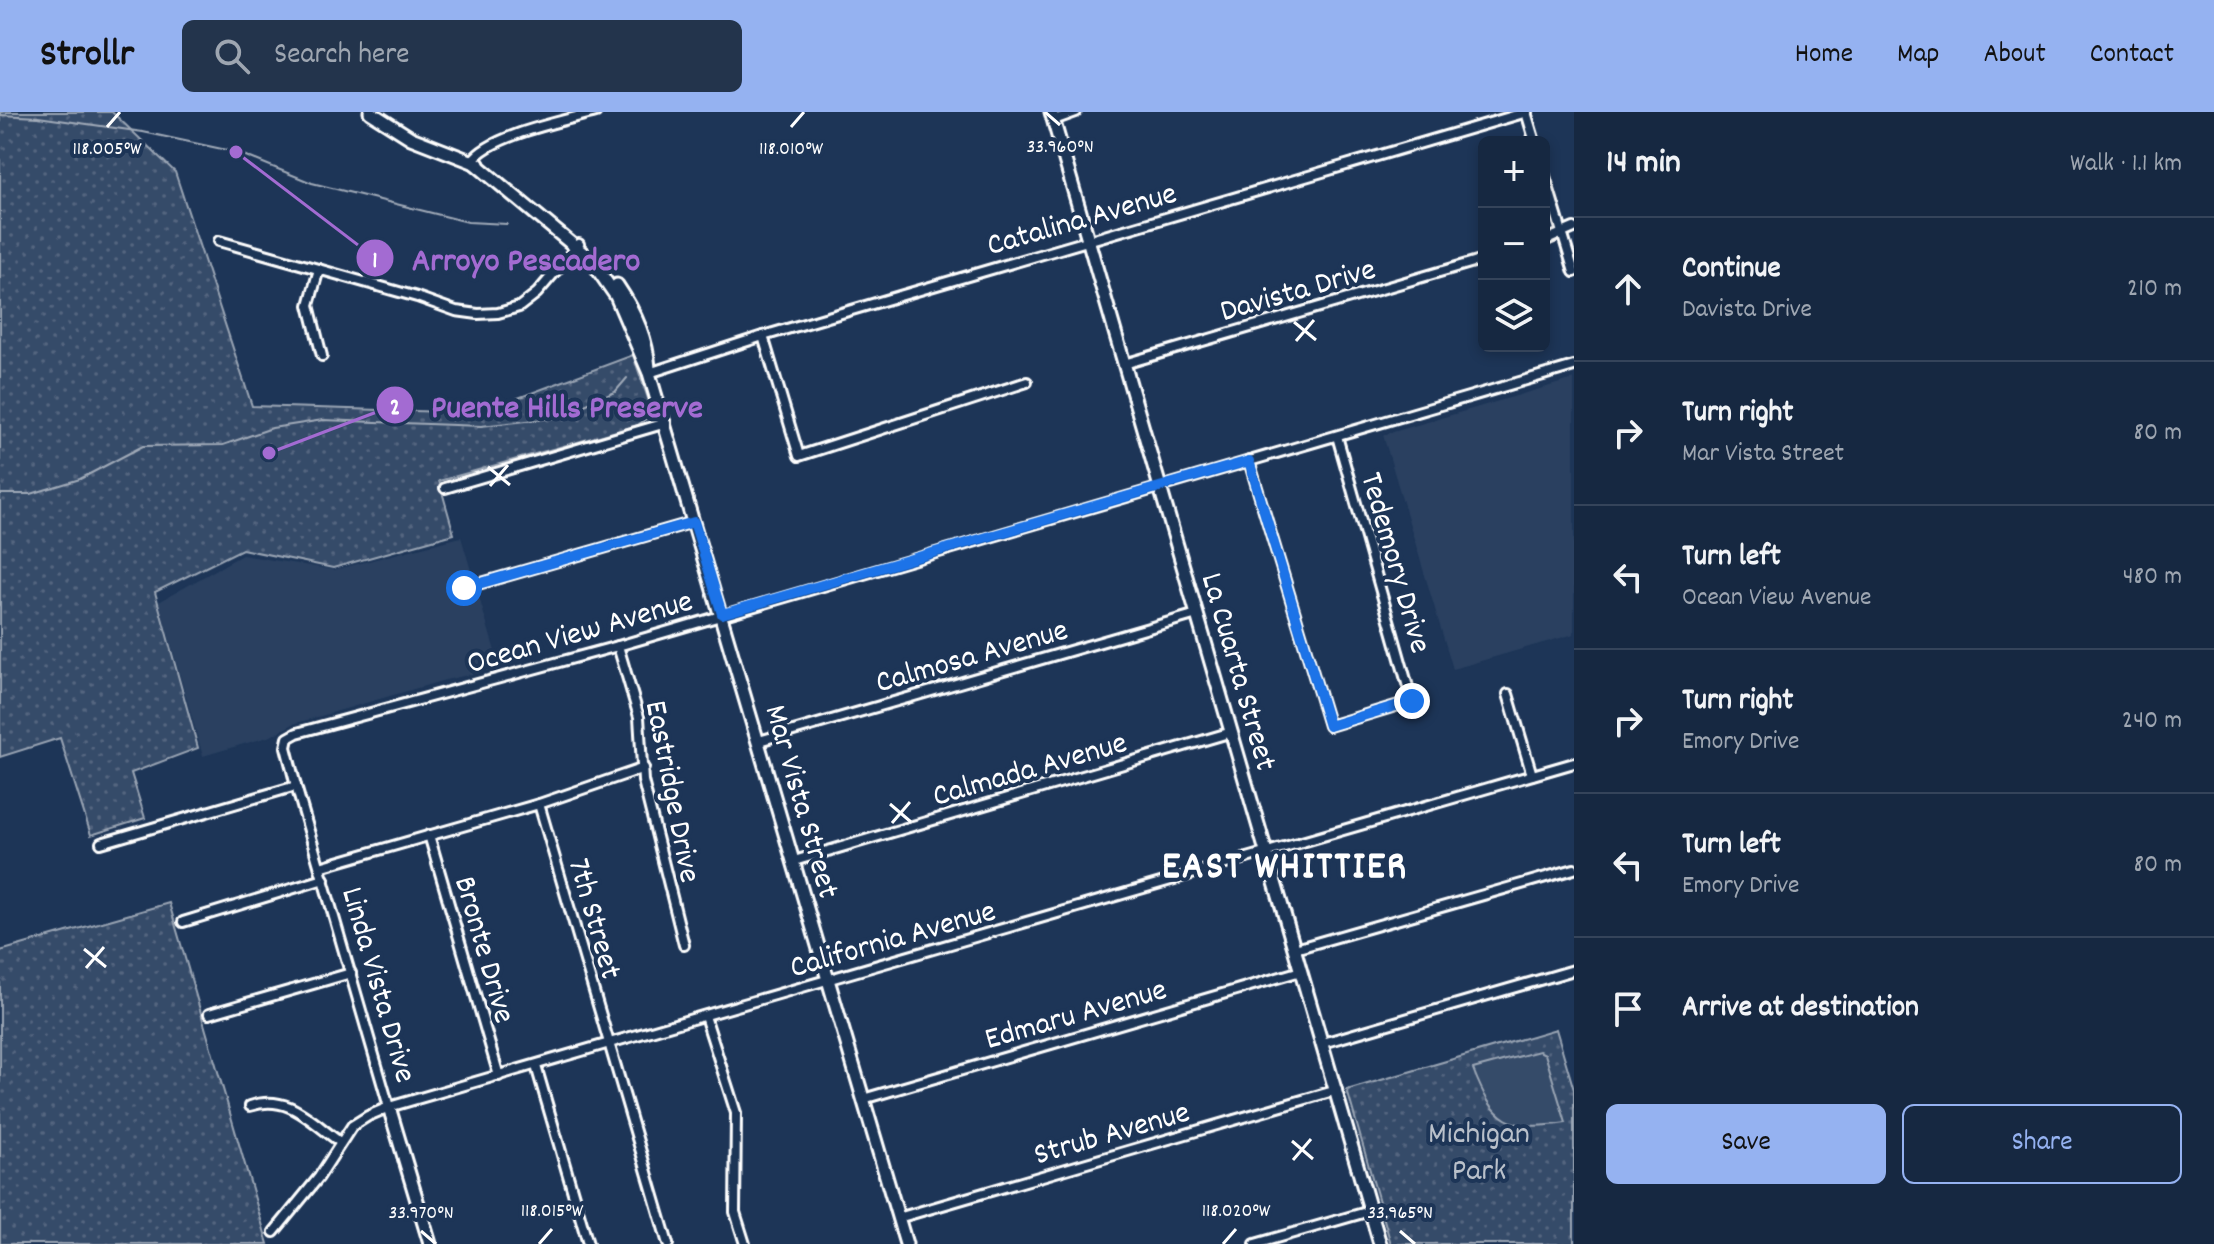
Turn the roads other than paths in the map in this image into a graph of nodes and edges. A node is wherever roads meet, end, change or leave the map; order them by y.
1 (370, 112) edge
2 (596, 112) edge
3 (1076, 112) edge
4 (1526, 112) edge
5 (1052, 116) edge
6 (1533, 136) edge
7 (472, 161) junction
8 (1550, 193) edge
9 (1574, 228) edge
10 (1562, 232) junction
11 (1088, 240) junction
12 (1550, 240) edge
13 (219, 241) dead end
14 (578, 246) junction
15 (1478, 261) edge
16 (319, 269) junction
17 (1574, 272) edge
18 (763, 336) junction
19 (322, 356) dead end
20 (1124, 364) junction
21 (1574, 366) edge
22 (649, 373) junction
23 (1027, 382) dead end
24 (666, 423) junction
25 (1337, 436) junction
26 (1249, 461) junction
27 (445, 488) dead end
28 (1160, 489) junction
29 (694, 522) junction
30 (464, 588) dead end
31 (722, 614) junction
32 (1197, 614) junction
33 (618, 646) junction
34 (1508, 694) dead end
35 (1232, 732) junction
36 (288, 738) joint
37 (759, 741) junction
38 (1574, 763) edge
39 (644, 768) junction
40 (1532, 775) junction
41 (296, 786) junction
42 (539, 804) junction
43 (429, 835) junction
44 (101, 843) dead end
45 (1268, 852) junction
46 (794, 861) junction
47 (320, 867) junction
48 (1574, 869) edge
49 (324, 879) junction
50 (183, 922) dead end
51 (684, 945) dead end
52 (1295, 949) junction
53 (1574, 970) edge
54 (1301, 971) junction
55 (351, 973) junction
56 (829, 980) junction
57 (209, 1014) dead end
58 (705, 1016) junction
59 (1323, 1043) junction
60 (609, 1045) junction
61 (536, 1066) junction
62 (499, 1076) junction
63 (1337, 1090) junction
64 (863, 1099) junction
65 (250, 1106) dead end
66 (389, 1107) junction
67 (340, 1142) junction
68 (1370, 1211) junction
69 (898, 1218) junction
70 (274, 1232) dead end
71 (430, 1244) edge
72 (588, 1244) edge
73 (668, 1244) edge
74 (745, 1244) edge
75 (906, 1244) edge
76 (1255, 1244) edge
77 (1380, 1244) edge

1 - 7 street, Mar Vista Street
2 - 7 street
3 - 5 street
4 - 6 street
4 - 11 street, Catalina Avenue
5 - 11 street, La Cuarta Street
7 - 14 street, Mar Vista Street
8 - 10 street
9 - 10 street
10 - 12 street
10 - 17 street
11 - 18 street, Catalina Avenue
11 - 20 street, La Cuarta Street
13 - 16 street
14 - 16 street
14 - 22 street, Mar Vista Street
15 - 20 street, Davista Drive
16 - 19 street
18 - 22 street, Catalina Avenue
18 - 23 street
20 - 28 street, La Cuarta Street
21 - 25 street, Ocean View Avenue
22 - 24 street, Mar Vista Street
24 - 27 street
24 - 29 street, Mar Vista Street
25 - 26 street, Ocean View Avenue
25 - 26 street, Tedemory Drive
26 - 28 street, Ocean View Avenue
28 - 31 street, Ocean View Avenue
28 - 32 street, La Cuarta Street
29 - 30 street
29 - 31 street, Mar Vista Street
31 - 33 street, Ocean View Avenue
31 - 37 street, Mar Vista Street
32 - 35 street, La Cuarta Street
32 - 37 street, Calmosa Avenue
33 - 36 street, Ocean View Avenue
33 - 39 street, Eastridge Drive
34 - 40 street
35 - 45 street, La Cuarta Street
35 - 46 street, Calmada Avenue
36 - 41 street, Linda Vista Drive
37 - 46 street, Mar Vista Street
38 - 40 street, California Avenue
39 - 42 street
39 - 51 street, Eastridge Drive
40 - 45 street, California Avenue
41 - 44 street
41 - 47 street, Linda Vista Drive
42 - 43 street
42 - 60 street, 7th Street
43 - 47 street
43 - 62 street, Bronte Drive
45 - 52 street, La Cuarta Street
45 - 56 street, California Avenue
46 - 56 street, Mar Vista Street
47 - 49 street, Linda Vista Drive
48 - 52 street
49 - 50 street
49 - 55 street, Linda Vista Drive
52 - 54 street, La Cuarta Street
53 - 59 street
54 - 59 street, La Cuarta Street
54 - 64 street, Edmaru Avenue
55 - 57 street
55 - 66 street, Linda Vista Drive
56 - 58 street, California Avenue
56 - 64 street, Mar Vista Street
58 - 60 street, California Avenue
58 - 74 street
59 - 63 street, La Cuarta Street
60 - 61 street, California Avenue
60 - 73 street, 7th Street
61 - 62 street, California Avenue
61 - 72 street
62 - 66 street, California Avenue
63 - 68 street, La Cuarta Street
63 - 69 street, Strub Avenue
64 - 69 street, Mar Vista Street
65 - 67 street
66 - 67 street, California Avenue
66 - 71 street, Linda Vista Drive
67 - 70 street, California Avenue
68 - 76 street
68 - 77 street, La Cuarta Street
69 - 75 street, Mar Vista Street

